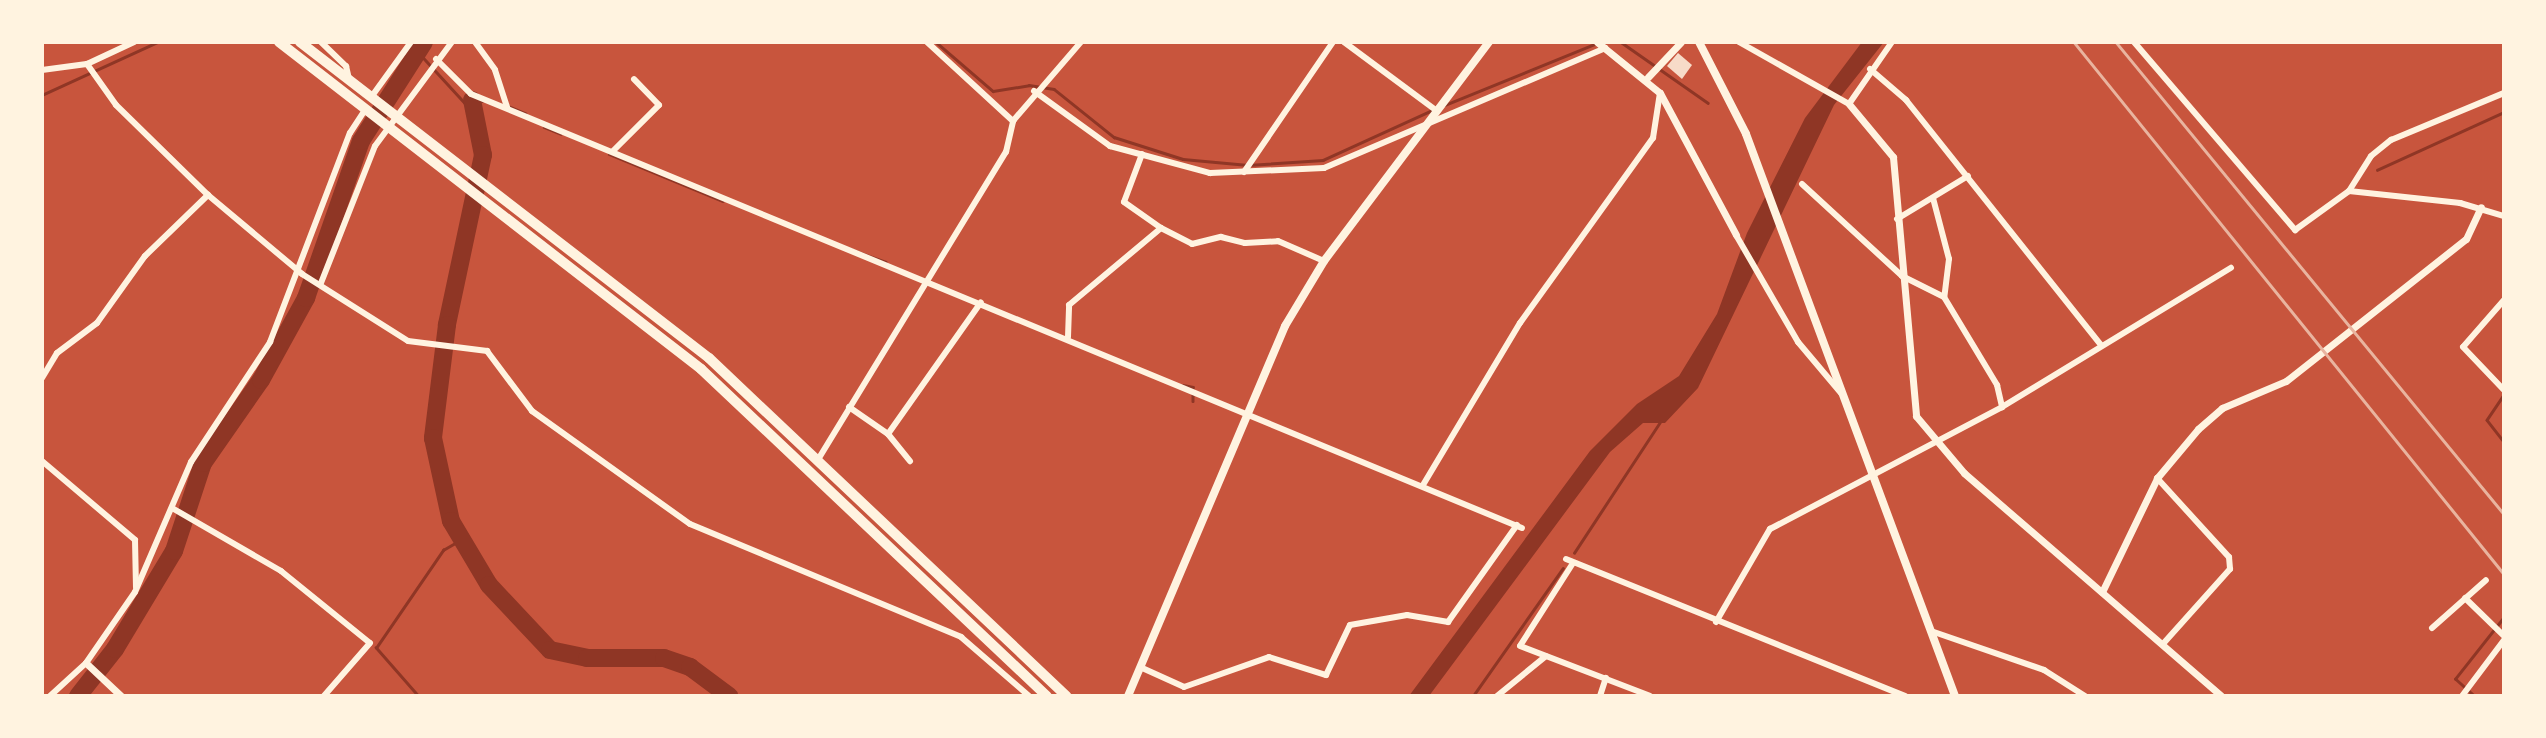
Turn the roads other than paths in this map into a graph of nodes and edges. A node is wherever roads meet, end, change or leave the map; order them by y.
1 (135, 42) edge
2 (279, 42) edge
3 (300, 42) edge
4 (321, 42) edge
5 (411, 42) edge
6 (452, 42) edge
7 (475, 42) edge
8 (927, 42) edge
9 (1081, 42) edge
10 (1333, 42) edge
11 (1344, 42) edge
12 (1489, 42) edge
13 (1597, 42) edge
14 (1681, 42) edge
15 (1699, 42) edge
16 (1739, 42) edge
17 (1892, 42) edge
18 (2134, 42) edge
19 (1606, 48) junction
20 (436, 60) junction
21 (87, 64) junction
22 (1870, 69) junction
23 (42, 71) edge
24 (1648, 77) junction
25 (349, 79) junction
26 (634, 79) dead end
27 (1034, 91) junction
28 (1660, 93) junction
29 (2504, 93) edge
30 (374, 97) junction
31 (1849, 104) junction
32 (507, 108) junction
33 (365, 110) junction
34 (1437, 111) junction
35 (399, 116) junction
36 (1013, 121) junction
37 (1426, 124) junction
38 (391, 128) junction
39 (613, 151) junction
40 (1142, 155) junction
41 (1244, 172) junction
42 (1968, 176) junction
43 (1802, 184) dead end
44 (2349, 191) junction
45 (208, 195) junction
46 (1933, 198) junction
47 (2481, 207) junction
48 (2504, 216) edge
49 (1897, 219) junction
50 (1161, 228) junction
51 (1736, 235) joint
52 (1324, 261) junction
53 (2231, 268) dead end
54 (301, 272) junction
55 (1902, 276) junction
56 (924, 280) junction
57 (322, 284) junction
58 (1944, 297) junction
59 (2504, 300) edge
60 (981, 302) junction
61 (1068, 337) junction
62 (2101, 345) junction
63 (42, 378) edge
64 (2504, 390) edge
65 (1844, 396) junction
66 (849, 407) junction
67 (2002, 407) junction
68 (1246, 408) junction
69 (888, 434) junction
70 (1935, 444) junction
71 (42, 455) edge
72 (819, 457) junction
73 (42, 461) edge
74 (910, 461) dead end
75 (48, 468) junction
76 (1877, 477) junction
77 (2157, 478) junction
78 (1423, 485) junction
79 (172, 508) junction
80 (2486, 580) dead end
81 (135, 592) junction
82 (2102, 592) junction
83 (2465, 598) junction
84 (1716, 622) junction
85 (2431, 628) dead end
86 (1931, 631) junction
87 (2504, 638) edge
88 (2163, 644) junction
89 (1546, 656) junction
90 (89, 666) junction
91 (1140, 667) junction
92 (1606, 678) junction
93 (50, 696) edge
94 (121, 696) edge
95 (324, 696) edge
96 (1030, 696) edge
97 (1047, 696) edge
98 (1067, 696) edge
99 (1128, 696) edge
100 (1497, 696) edge
101 (1601, 696) edge
102 (1650, 696) edge
103 (1905, 696) edge
104 (1955, 696) edge
105 (2085, 696) edge
106 (2221, 696) edge
107 (2462, 696) edge

1 - 21 street
2 - 33 highway
3 - 25 highway
4 - 25 street
5 - 30 street
6 - 20 street
7 - 32 street
8 - 36 street
9 - 27 street
10 - 41 street
11 - 34 street
12 - 34 main road
13 - 19 street
14 - 24 street
15 - 65 main road
16 - 31 street
17 - 22 street
18 - 44 street
19 - 24 street
19 - 37 street
20 - 32 street
20 - 35 street
21 - 23 street
21 - 45 street
22 - 31 street
22 - 42 street
24 - 28 street
25 - 30 highway
26 - 39 street
27 - 36 street
27 - 40 street
28 - 51 street
28 - 78 street
29 - 44 street
30 - 35 highway
31 - 49 street
32 - 39 street
33 - 38 highway
33 - 54 street
34 - 37 main road
35 - 38 street
35 - 72 highway
36 - 56 street
37 - 41 street
37 - 52 main road
38 - 57 street
38 - 97 highway
39 - 56 street
40 - 41 street
40 - 50 street
42 - 46 street
42 - 62 street
43 - 55 street
44 - 47 street
45 - 54 street
45 - 63 street
46 - 49 street
46 - 58 street
47 - 48 street
47 - 77 street
49 - 55 street
50 - 52 street
50 - 61 street
51 - 65 street
52 - 68 main road
53 - 62 street
54 - 57 street
54 - 79 street
55 - 58 street
55 - 70 street
56 - 60 street
56 - 66 street
57 - 96 street
58 - 67 street
59 - 64 street
60 - 61 street
60 - 69 street
61 - 68 street
62 - 67 street
65 - 76 main road
66 - 69 street
66 - 72 street
67 - 70 street
68 - 78 street
68 - 91 main road
69 - 74 street
70 - 76 street
70 - 82 street
71 - 75 street
72 - 98 highway
73 - 75 street
75 - 81 street
76 - 84 street
76 - 86 main road
77 - 82 street
77 - 88 street
78 - 91 street
79 - 81 street
79 - 95 street
80 - 83 street
81 - 90 street
82 - 88 street
83 - 85 street
83 - 87 street
84 - 89 street
84 - 103 street
86 - 104 main road
86 - 105 street
87 - 107 street
88 - 106 street
89 - 92 street
89 - 100 street
90 - 93 street
90 - 94 street
91 - 99 main road
92 - 101 street
92 - 102 street

